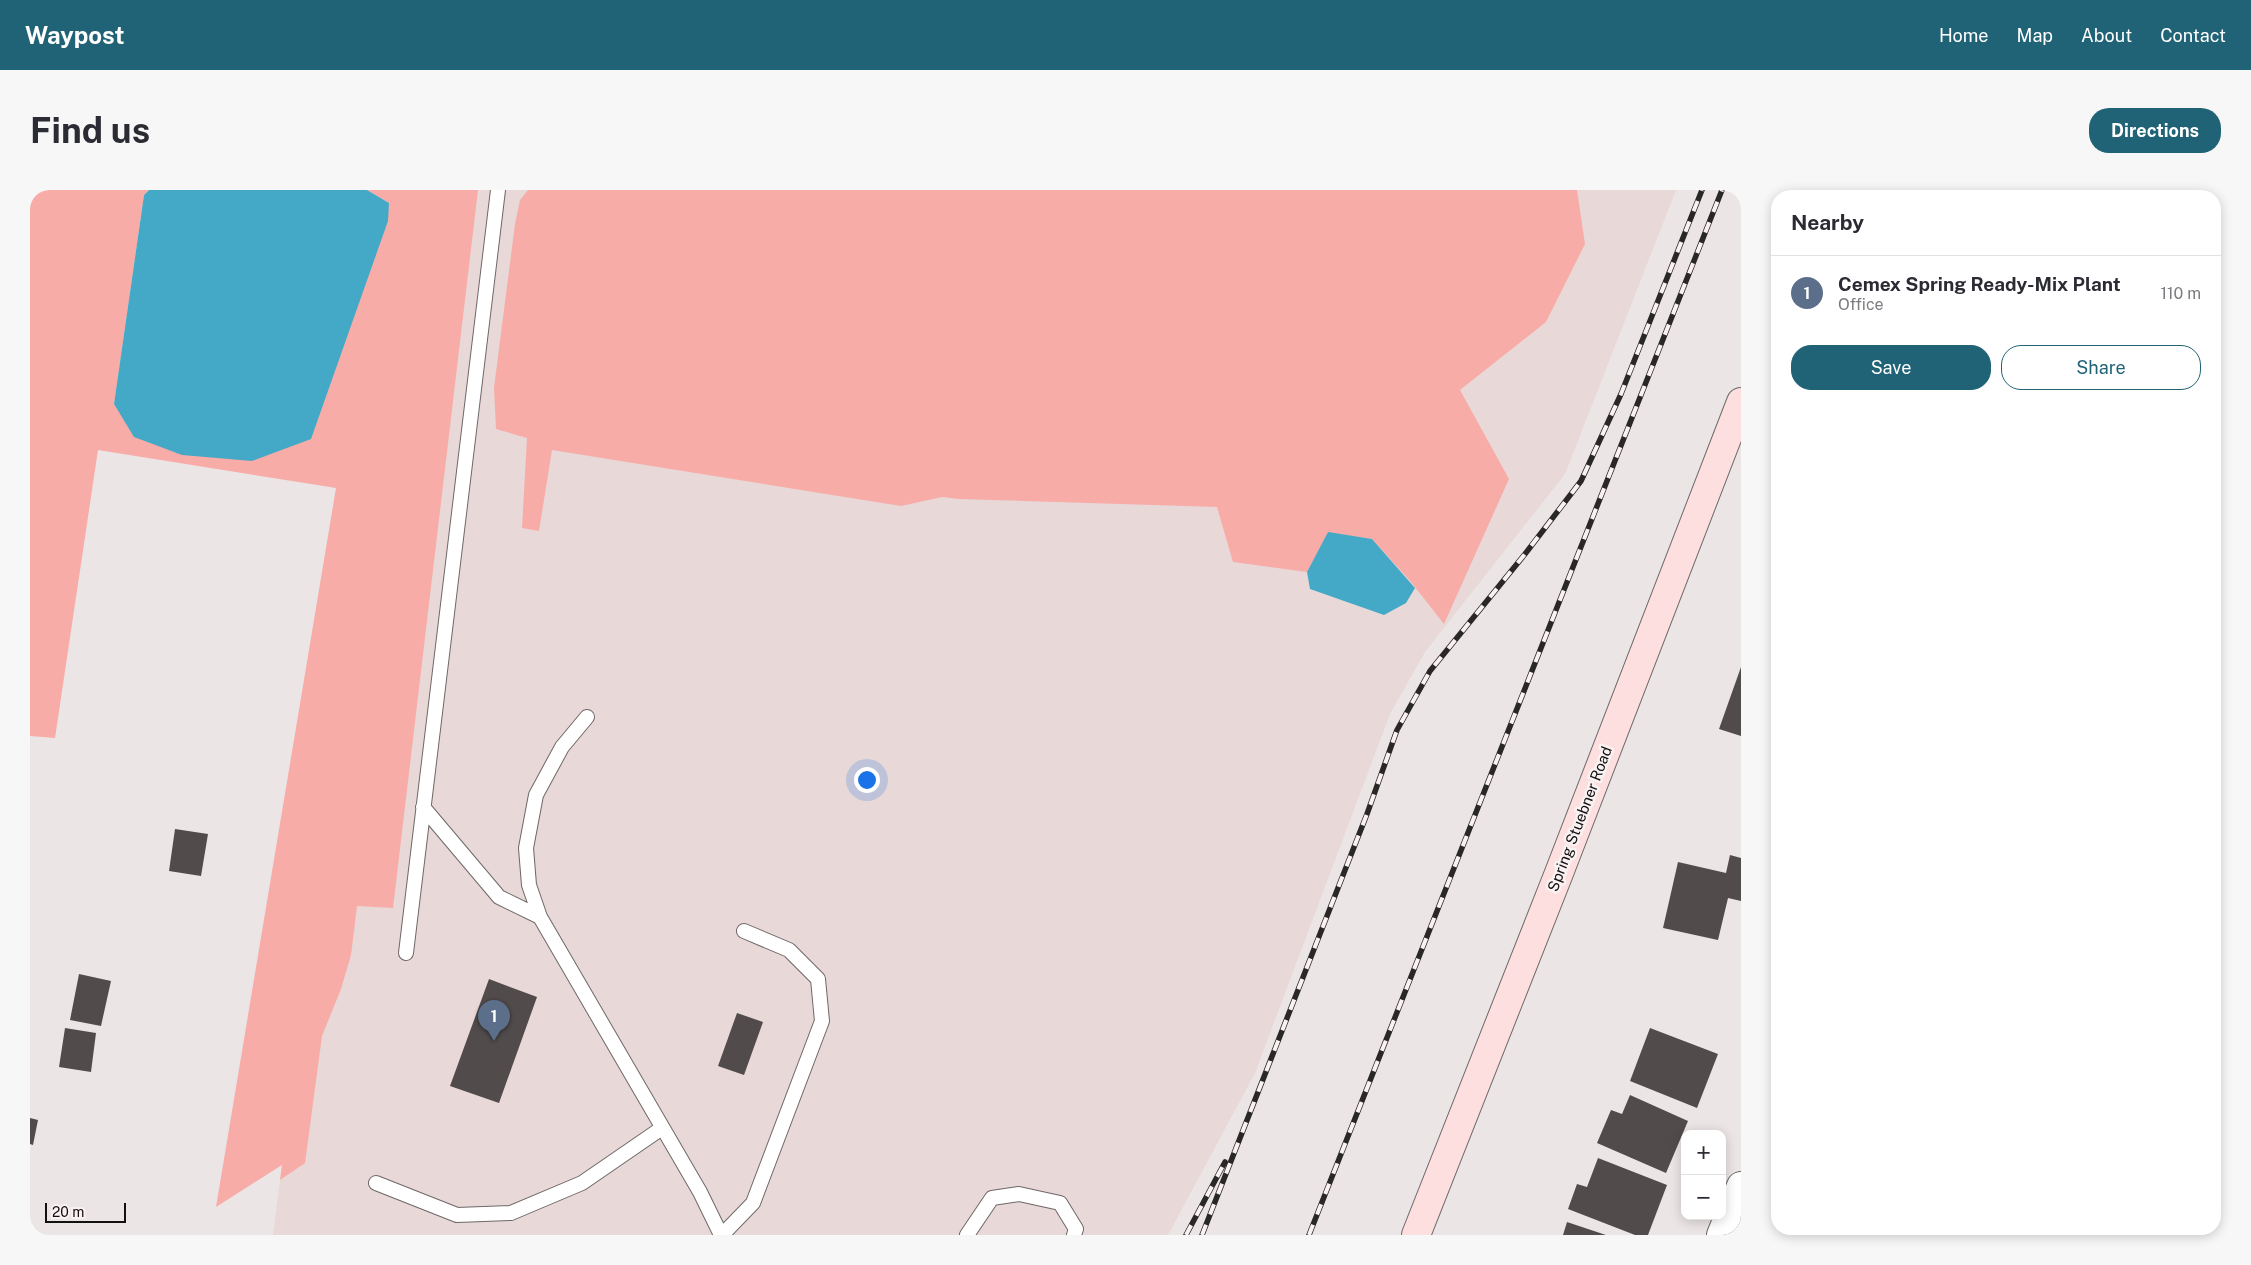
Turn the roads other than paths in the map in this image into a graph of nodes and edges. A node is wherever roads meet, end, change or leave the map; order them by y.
1 (498, 190) edge
2 (1741, 402) edge
3 (1733, 447) edge
4 (587, 717) dead end
5 (423, 807) junction
6 (540, 917) junction
7 (744, 931) dead end
8 (406, 953) dead end
9 (662, 1128) junction
10 (376, 1183) dead end
11 (1741, 1186) edge
12 (721, 1235) edge
13 (967, 1235) edge
14 (1074, 1235) edge
15 (1416, 1235) edge
16 (1721, 1235) edge

1 - 5 lane
2 - 3 main road, Spring Stuebner Road
3 - 15 main road, Spring Stuebner Road
4 - 6 lane
5 - 6 lane
5 - 8 lane
6 - 9 lane
7 - 12 lane
9 - 10 lane
9 - 12 lane
11 - 16 street
13 - 14 lane

